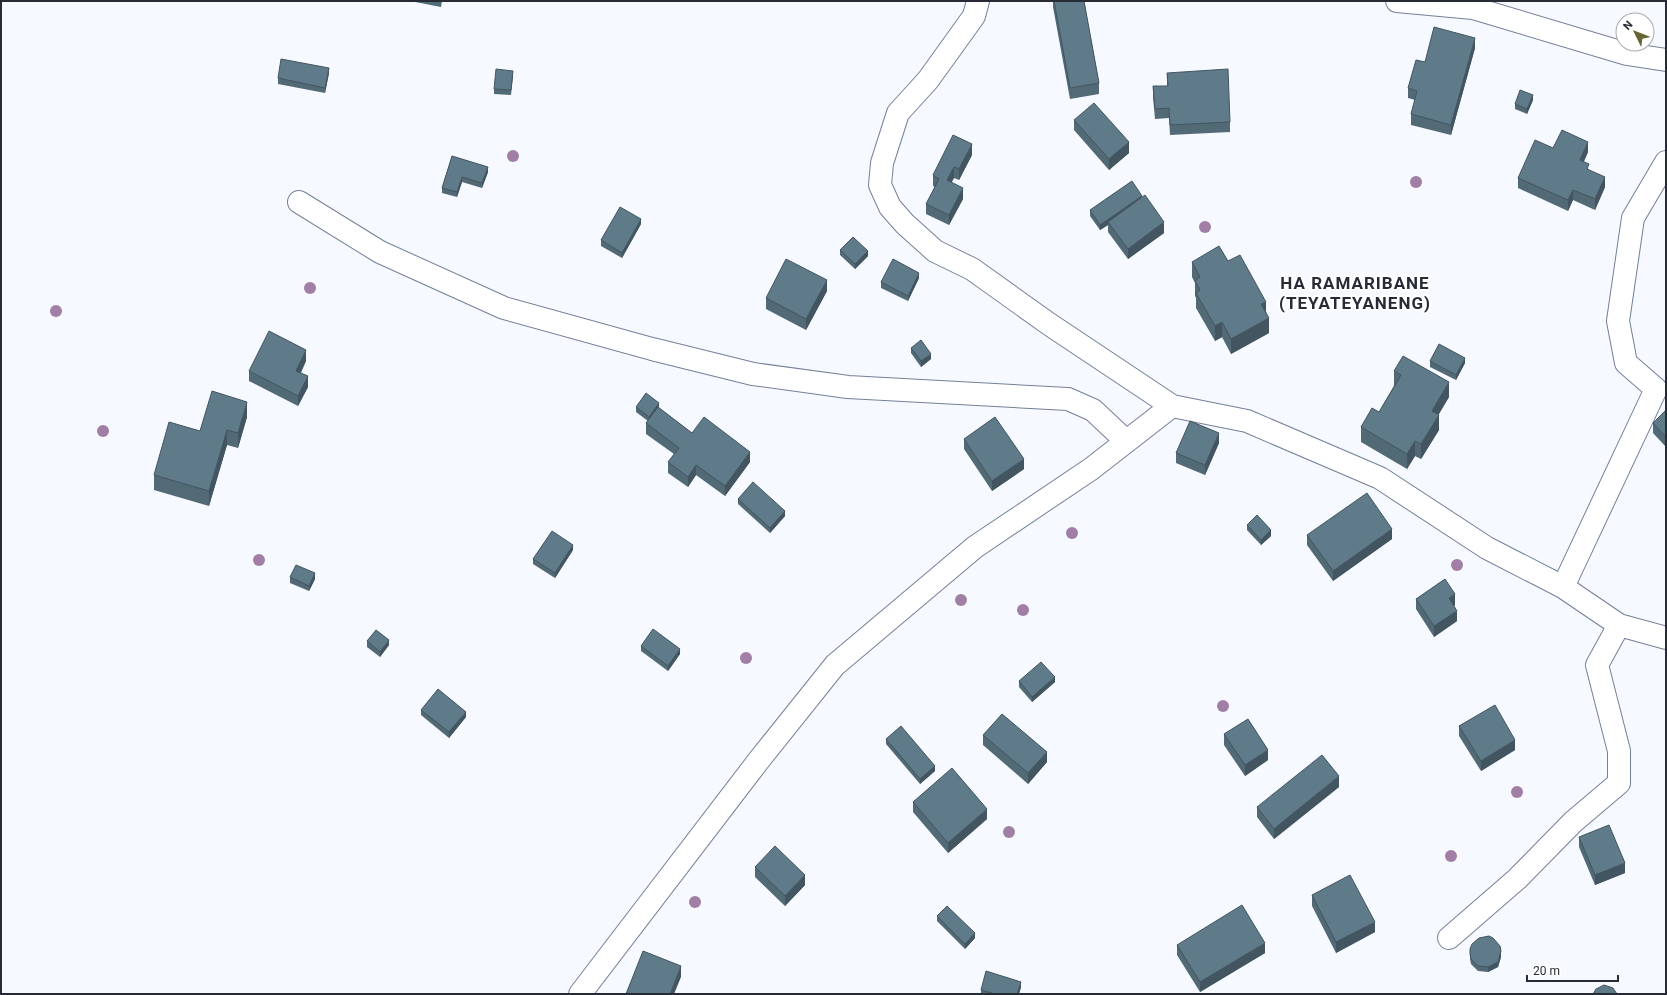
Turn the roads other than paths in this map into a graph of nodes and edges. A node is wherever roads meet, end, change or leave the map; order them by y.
1 (978, 1) edge
2 (1396, 1) edge
3 (1666, 60) edge
4 (1666, 162) edge
5 (298, 202) dead end
6 (1172, 406) junction
7 (1126, 441) junction
8 (1563, 587) junction
9 (1619, 626) junction
10 (1666, 638) edge
11 (1449, 938) dead end
12 (580, 994) edge

1 - 6 street
2 - 3 street
4 - 8 street
5 - 7 street
6 - 7 street
6 - 8 street
7 - 12 street
8 - 9 street
9 - 10 street
9 - 11 street

